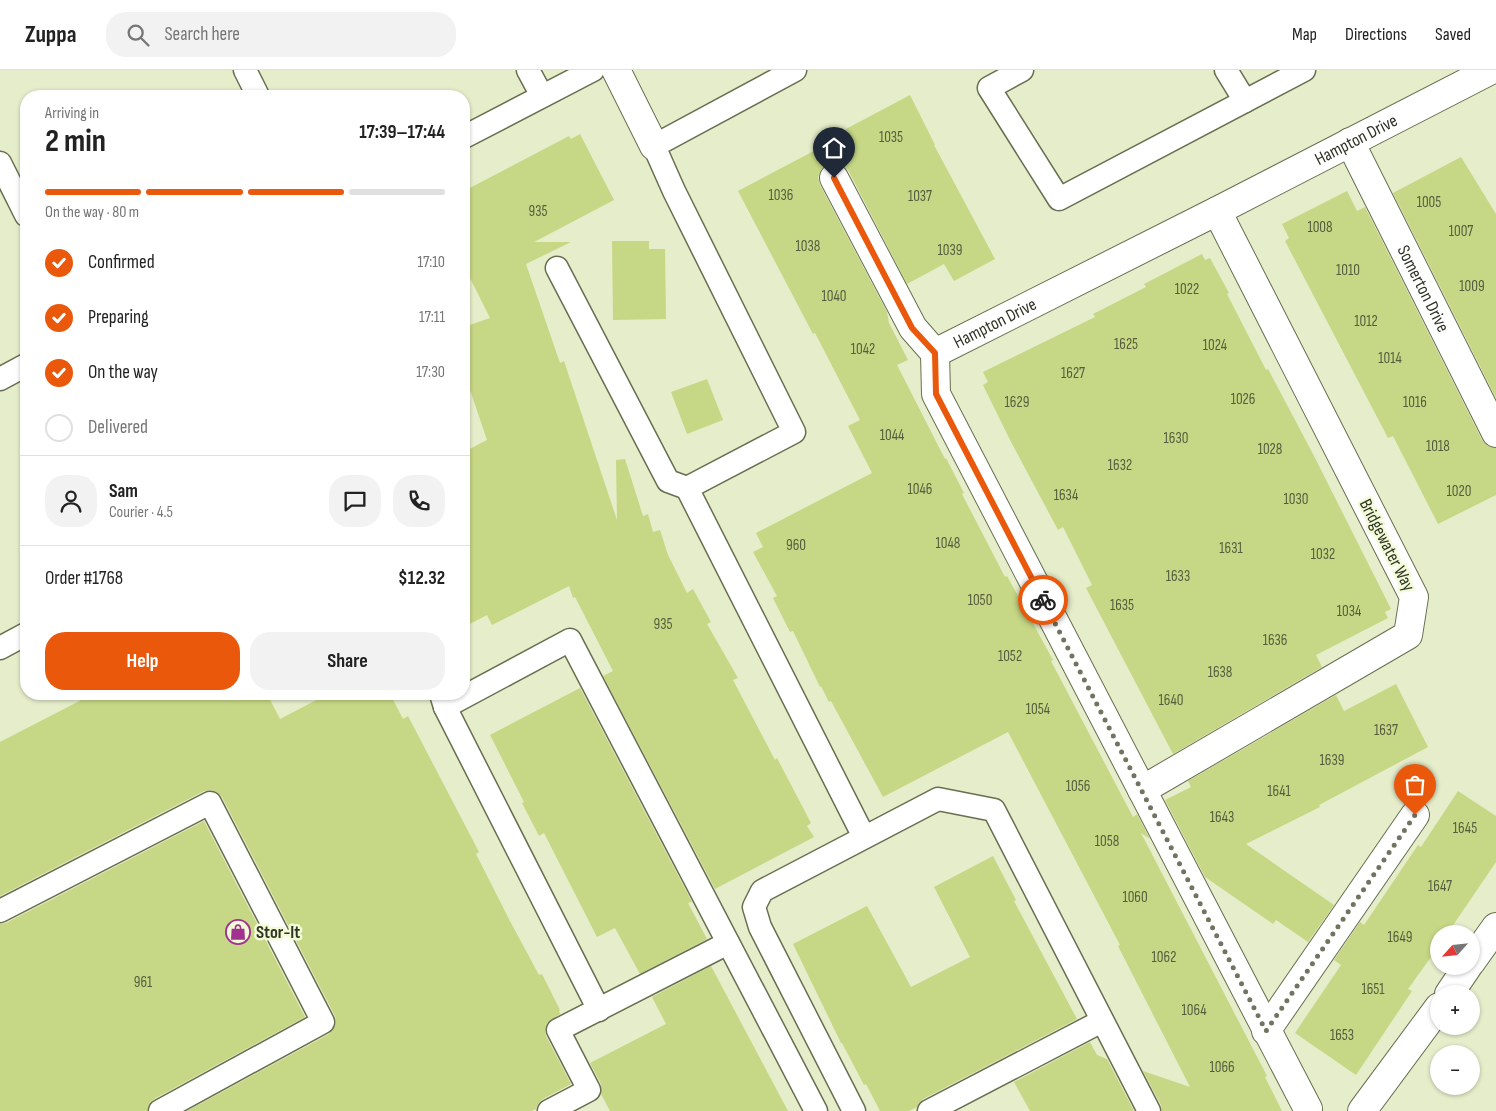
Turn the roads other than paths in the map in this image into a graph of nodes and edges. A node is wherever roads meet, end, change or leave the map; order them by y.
1 (245, 70) edge
2 (528, 70) edge
3 (593, 70) edge
4 (616, 70) edge
5 (796, 70) edge
6 (1022, 70) edge
7 (1226, 70) edge
8 (1304, 70) edge
9 (1491, 70) edge
10 (255, 90) edge
11 (542, 96) junction
12 (1245, 101) junction
13 (470, 134) edge
14 (1350, 142) junction
15 (654, 146) junction
16 (0, 163) edge
17 (834, 178) dead end
18 (20, 203) edge
19 (1217, 211) junction
20 (558, 268) dead end
21 (935, 353) junction
22 (20, 368) edge
23 (0, 379) edge
24 (1496, 433) edge
25 (687, 488) junction
26 (20, 637) edge
27 (0, 648) edge
28 (470, 687) edge
29 (443, 700) edge
30 (1142, 790) junction
31 (1415, 815) dead end
32 (864, 837) junction
33 (0, 911) edge
34 (1496, 927) edge
35 (728, 943) junction
36 (1480, 949) edge
37 (599, 1010) junction
38 (1430, 1019) edge
39 (1102, 1021) junction
40 (1266, 1031) junction
41 (1309, 1110) edge
42 (160, 1111) edge
43 (548, 1111) edge
44 (816, 1111) edge
45 (854, 1111) edge
46 (929, 1111) edge
47 (1149, 1111) edge
48 (1362, 1111) edge

1 - 10 lane
2 - 11 lane
3 - 11 lane
4 - 15 street
5 - 15 lane
6 - 12 lane
7 - 12 lane
8 - 12 lane
9 - 14 street, Hampton Drive
11 - 13 lane
14 - 19 street, Hampton Drive
14 - 24 street, Somerton Drive
15 - 25 lane
16 - 18 lane
17 - 21 street
19 - 21 street, Hampton Drive
19 - 30 street, Bridgewater Way
20 - 25 lane
21 - 30 street, Hampton Drive
22 - 23 lane
25 - 32 lane
26 - 27 lane
28 - 35 lane
29 - 37 lane
30 - 40 street, Hampton Drive
31 - 40 street
32 - 39 lane
32 - 45 lane
33 - 42 lane
34 - 36 street
35 - 37 lane
35 - 44 lane
37 - 43 lane
38 - 48 street
39 - 46 lane
39 - 47 lane
40 - 41 street, Hampton Drive

